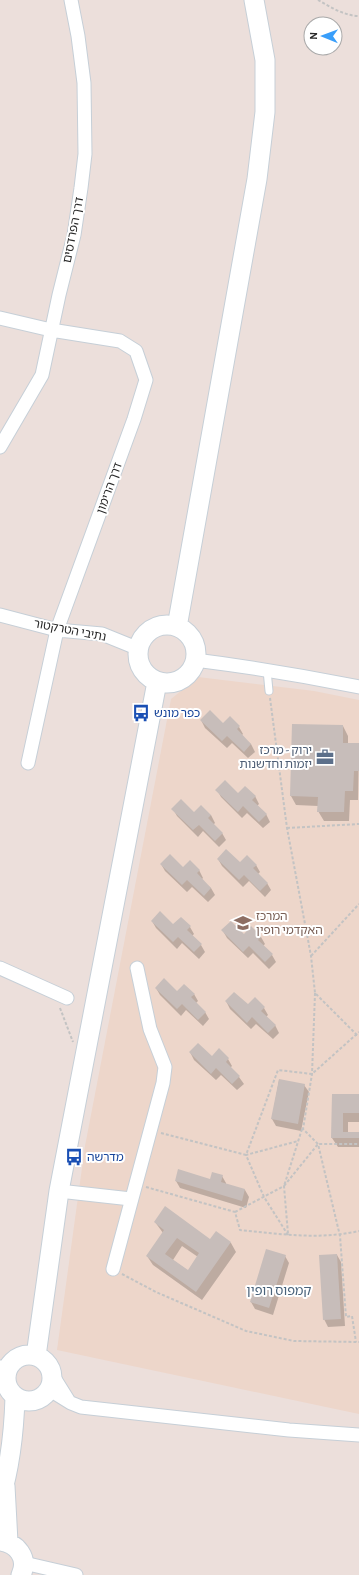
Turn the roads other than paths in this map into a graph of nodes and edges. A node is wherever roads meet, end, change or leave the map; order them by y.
1 (71, 0) edge
2 (254, 0) edge
3 (0, 318) edge
4 (51, 330) junction
5 (0, 447) edge
6 (0, 615) edge
7 (177, 627) junction
8 (57, 630) junction
9 (139, 649) junction
10 (195, 660) junction
11 (267, 670) junction
12 (157, 682) junction
13 (359, 687) edge
14 (269, 691) road end
15 (28, 763) dead end
16 (0, 968) edge
17 (137, 968) dead end
18 (67, 998) dead end
19 (59, 1191) junction
20 (131, 1199) junction
21 (113, 1269) road end
22 (36, 1356) junction
23 (4, 1367) edge
24 (47, 1389) junction
25 (15, 1397) junction
26 (13, 1434) junction
27 (359, 1435) edge
28 (2, 1492) edge
29 (4, 1542) edge
30 (22, 1569) edge
31 (76, 1575) edge

1 - 4 street, דרך הפרדסים
2 - 7 main road
3 - 4 street, דרך הרימון
4 - 5 street, דרך הפרדסים
4 - 8 street, דרך הרימון
6 - 8 street, נתיבי הטרקטור
7 - 9 main road
7 - 10 main road
8 - 9 street, נתיבי הטרקטור
8 - 15 street, דרך הרימון
9 - 12 main road
10 - 11 street
10 - 12 main road
11 - 13 street
11 - 14 lane
12 - 19 main road
16 - 18 street
17 - 20 street
19 - 20 street
19 - 22 main road
20 - 21 street
22 - 23 main road
22 - 24 main road
23 - 25 main road
24 - 25 main road
24 - 26 main road
24 - 27 street
25 - 26 main road
26 - 28 main road
28 - 29 main road
29 - 30 main road
30 - 31 street

